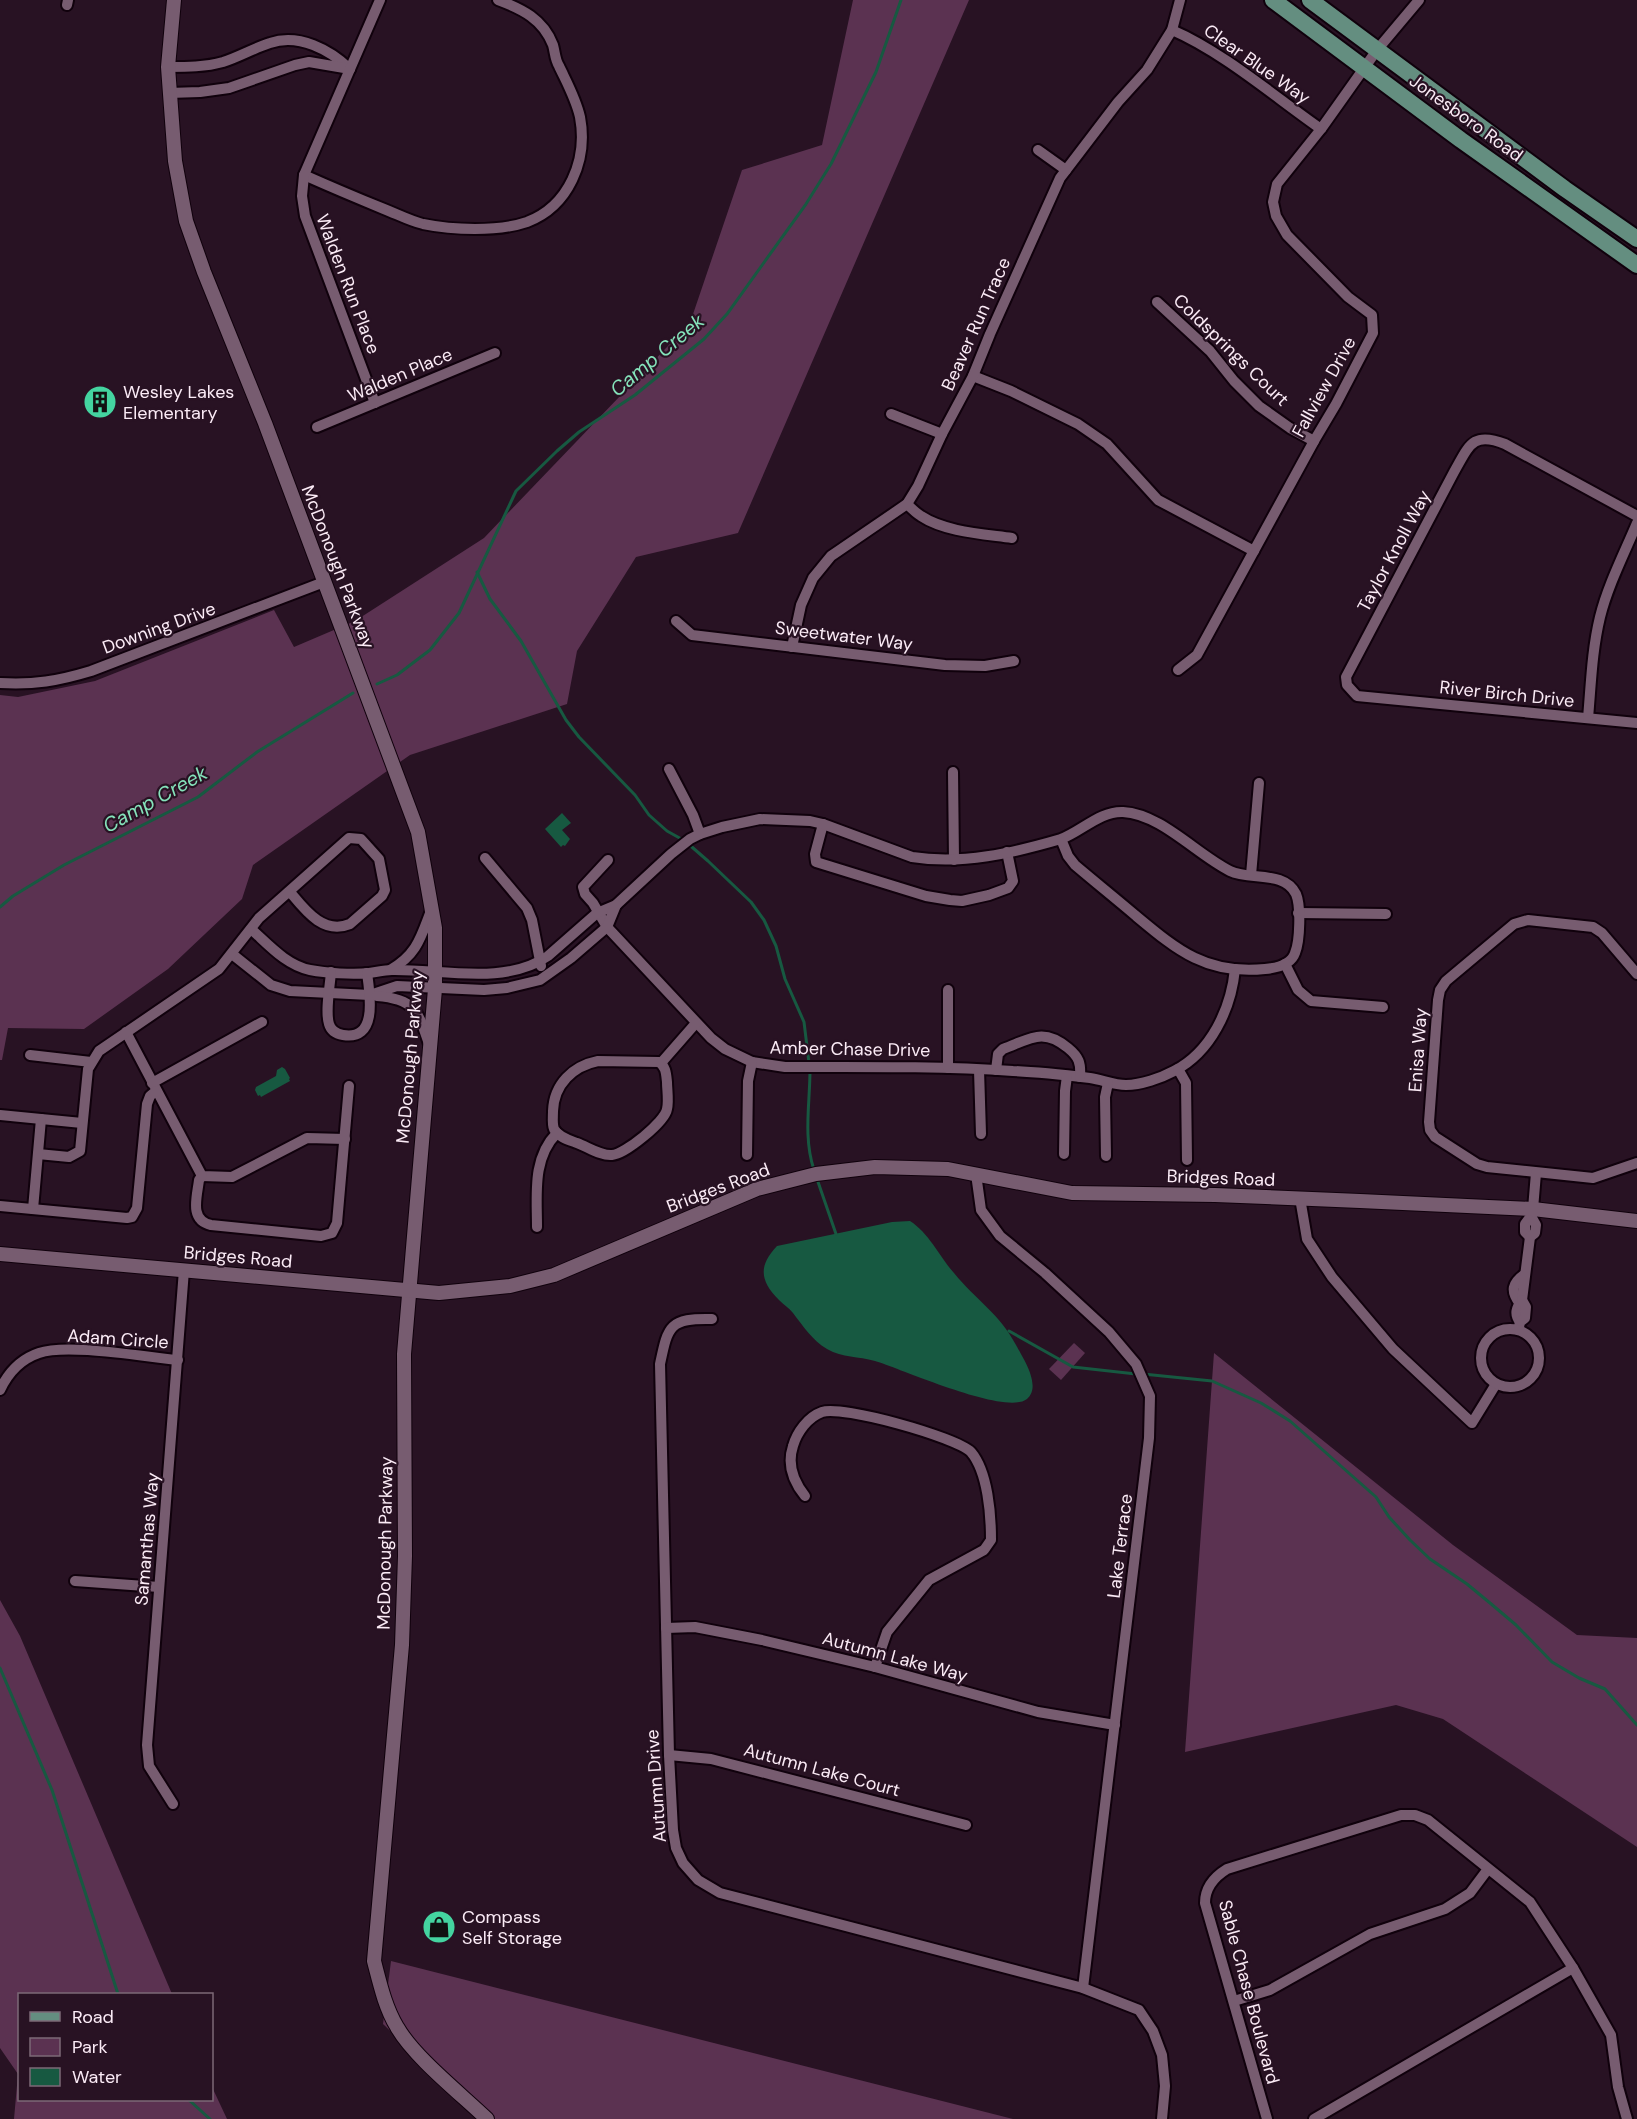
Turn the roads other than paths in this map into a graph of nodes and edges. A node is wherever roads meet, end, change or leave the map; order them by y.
1 (174, 0) edge
2 (381, 0) edge
3 (498, 0) edge
4 (1180, 0) edge
5 (1274, 0) edge
6 (1310, 0) edge
7 (1419, 0) edge
8 (1172, 30) junction
9 (321, 50) junction
10 (1377, 50) junction
11 (316, 63) junction
12 (168, 68) junction
13 (1364, 68) junction
14 (350, 69) junction
15 (170, 93) junction
16 (1321, 129) junction
17 (1038, 150) dead end
18 (1066, 170) junction
19 (304, 175) junction
20 (1637, 239) edge
21 (1637, 264) edge
22 (1157, 302) dead end
23 (495, 353) dead end
24 (974, 376) junction
25 (375, 403) junction
26 (891, 414) dead end
27 (317, 427) dead end
28 (942, 434) junction
29 (1314, 441) junction
30 (907, 504) junction
31 (1637, 516) edge
32 (1637, 523) edge
33 (1012, 538) dead end
34 (1254, 551) junction
35 (324, 582) junction
36 (676, 621) dead end
37 (792, 647) junction
38 (1014, 661) dead end
39 (1178, 670) dead end
40 (0, 683) edge
41 (1373, 697) joint
42 (1588, 718) junction
43 (1637, 723) edge
44 (669, 769) dead end
45 (952, 772) dead end
46 (1259, 783) dead end
47 (823, 824) junction
48 (700, 834) junction
49 (1061, 839) junction
50 (1007, 852) junction
51 (485, 858) dead end
52 (608, 860) dead end
53 (954, 860) junction
54 (1251, 875) junction
55 (290, 892) junction
56 (616, 905) junction
57 (432, 908) junction
58 (597, 913) junction
59 (1298, 913) junction
60 (1386, 914) dead end
61 (607, 927) junction
62 (251, 929) junction
63 (232, 954) junction
64 (540, 962) junction
65 (1285, 964) junction
66 (1235, 969) junction
67 (390, 970) junction
68 (331, 972) junction
69 (436, 972) junction
70 (367, 973) junction
71 (1637, 974) edge
72 (545, 977) junction
73 (435, 989) junction
74 (948, 990) dead end
75 (329, 993) junction
76 (370, 995) junction
77 (1383, 1007) dead end
78 (262, 1022) dead end
79 (696, 1023) junction
80 (126, 1032) junction
81 (430, 1047) junction
82 (30, 1055) dead end
83 (91, 1062) junction
84 (752, 1062) junction
85 (661, 1063) junction
86 (948, 1068) junction
87 (1178, 1069) junction
88 (979, 1070) junction
89 (996, 1070) junction
90 (1067, 1076) junction
91 (1080, 1077) junction
92 (1108, 1083) junction
93 (349, 1086) dead end
94 (154, 1087) junction
95 (0, 1115) edge
96 (41, 1119) junction
97 (82, 1123) junction
98 (557, 1133) junction
99 (981, 1134) dead end
100 (345, 1139) junction
101 (38, 1154) junction
102 (1064, 1154) dead end
103 (747, 1155) dead end
104 (1106, 1156) dead end
105 (1187, 1160) dead end
106 (1637, 1163) edge
107 (1536, 1173) junction
108 (976, 1174) junction
109 (202, 1176) junction
110 (1300, 1198) junction
111 (0, 1206) edge
112 (33, 1209) junction
113 (1532, 1212) junction
114 (1637, 1221) edge
115 (537, 1227) dead end
116 (0, 1254) edge
117 (184, 1270) junction
118 (408, 1290) junction
119 (712, 1319) dead end
120 (1519, 1326) junction
121 (178, 1360) junction
122 (1496, 1384) junction
123 (0, 1390) edge
124 (805, 1496) dead end
125 (75, 1581) dead end
126 (159, 1587) junction
127 (666, 1628) junction
128 (875, 1667) junction
129 (1115, 1725) junction
130 (669, 1755) junction
131 (173, 1804) dead end
132 (966, 1825) dead end
133 (1488, 1869) junction
134 (1573, 1968) junction
135 (1083, 1988) junction
136 (1234, 2001) junction
137 (487, 2119) edge
138 (1161, 2119) edge
139 (1267, 2119) edge
140 (1314, 2119) edge
141 (1627, 2119) edge

1 - 12 street, McDonough Parkway
2 - 14 street, Walden Run Place
3 - 19 street, Walden Run Place
4 - 8 street, Beaver Run Trace
5 - 13 main road, Jonesboro Road
6 - 10 main road, Jonesboro Road
7 - 10 street, Fallview Drive
8 - 16 street, Clear Blue Way
8 - 18 street, Beaver Run Trace
9 - 11 street
9 - 12 street
9 - 14 street
10 - 13 street, Fallview Drive
10 - 20 main road, Jonesboro Road
11 - 14 street
11 - 15 street
12 - 15 street, McDonough Parkway
13 - 16 street, Fallview Drive
13 - 21 main road, Jonesboro Road
14 - 19 street, Walden Run Place
15 - 35 street, McDonough Parkway
16 - 29 street, Fallview Drive
17 - 18 street
18 - 24 street, Beaver Run Trace
19 - 25 street, Walden Run Place
22 - 29 street, Coldsprings Court
23 - 25 street, Walden Place
24 - 28 street, Beaver Run Trace
24 - 34 street
25 - 27 street, Walden Place
26 - 28 street
28 - 30 street, Beaver Run Trace
29 - 34 street, Fallview Drive
30 - 33 street
30 - 37 street, Beaver Run Trace
31 - 41 street, Taylor Knoll Way
32 - 42 street
34 - 39 street, Fallview Drive
35 - 40 street, Downing Drive
35 - 57 street, McDonough Parkway
36 - 37 street, Sweetwater Way
37 - 38 street, Sweetwater Way
41 - 42 street, River Birch Drive
42 - 43 street, River Birch Drive
44 - 48 street
45 - 53 street
46 - 54 street
47 - 48 street
47 - 50 street
47 - 53 street
48 - 56 street
49 - 50 street
49 - 54 street
49 - 66 street
50 - 53 street
51 - 64 street
52 - 58 street, Amber Chase Drive
54 - 59 street
55 - 55 street
55 - 62 street
56 - 58 street
56 - 61 street
57 - 67 street
57 - 69 street, McDonough Parkway
58 - 61 street, Amber Chase Drive
58 - 64 street
59 - 60 street
59 - 65 street
61 - 72 street
61 - 79 street, Amber Chase Drive
62 - 63 street
62 - 68 street
63 - 75 street
63 - 80 street
64 - 69 street
64 - 72 street
65 - 66 street
65 - 77 street
66 - 87 street, Amber Chase Drive
67 - 69 street
67 - 70 street
68 - 70 street
68 - 75 street
69 - 73 street, McDonough Parkway
70 - 76 street
71 - 107 street, Enisa Way
72 - 73 street
73 - 76 street
73 - 81 street, McDonough Parkway
74 - 86 street, Amber Chase Drive
75 - 76 street
75 - 76 street
76 - 81 street
78 - 94 street
79 - 84 street, Amber Chase Drive
79 - 85 street
80 - 83 street
80 - 94 street
81 - 118 street, McDonough Parkway
82 - 83 street
83 - 97 street
84 - 86 street, Amber Chase Drive
84 - 103 street, Amber Chase Drive
85 - 98 street
85 - 98 street
86 - 88 street, Amber Chase Drive
87 - 92 street, Amber Chase Drive
87 - 105 street
88 - 89 street, Amber Chase Drive
88 - 99 street
89 - 90 street, Amber Chase Drive
89 - 91 street
90 - 91 street, Amber Chase Drive
90 - 102 street
91 - 92 street, Amber Chase Drive
92 - 104 street
93 - 100 street
94 - 109 street
94 - 112 street
95 - 96 street
96 - 97 street
96 - 101 street
97 - 101 street
98 - 115 street
100 - 109 street
100 - 109 street
101 - 112 street
106 - 107 street, Enisa Way
107 - 113 street
108 - 110 street, Bridges Road
108 - 118 street, Bridges Road
108 - 129 street, Lake Terrace
110 - 113 street, Bridges Road
110 - 122 street
111 - 112 street
113 - 114 street, Bridges Road
113 - 120 street
116 - 117 street, Bridges Road
117 - 118 street, Bridges Road
117 - 121 street, Samanthas Way
118 - 137 street, McDonough Parkway
119 - 127 street, Autumn Drive
120 - 122 street
120 - 122 street
121 - 123 street, Adam Circle
121 - 126 street, Samanthas Way
124 - 128 street
125 - 126 street
126 - 131 street, Samanthas Way
127 - 128 street, Autumn Lake Way
127 - 130 street, Autumn Drive
128 - 129 street, Autumn Lake Way
129 - 135 street, Lake Terrace
130 - 132 street, Autumn Lake Court
130 - 135 street, Autumn Drive
133 - 134 street, Sable Chase Boulevard
133 - 136 street
133 - 136 street, Sable Chase Boulevard
134 - 140 street
134 - 141 street, Sable Chase Boulevard
135 - 138 street, Autumn Drive
136 - 139 street, Sable Chase Boulevard

